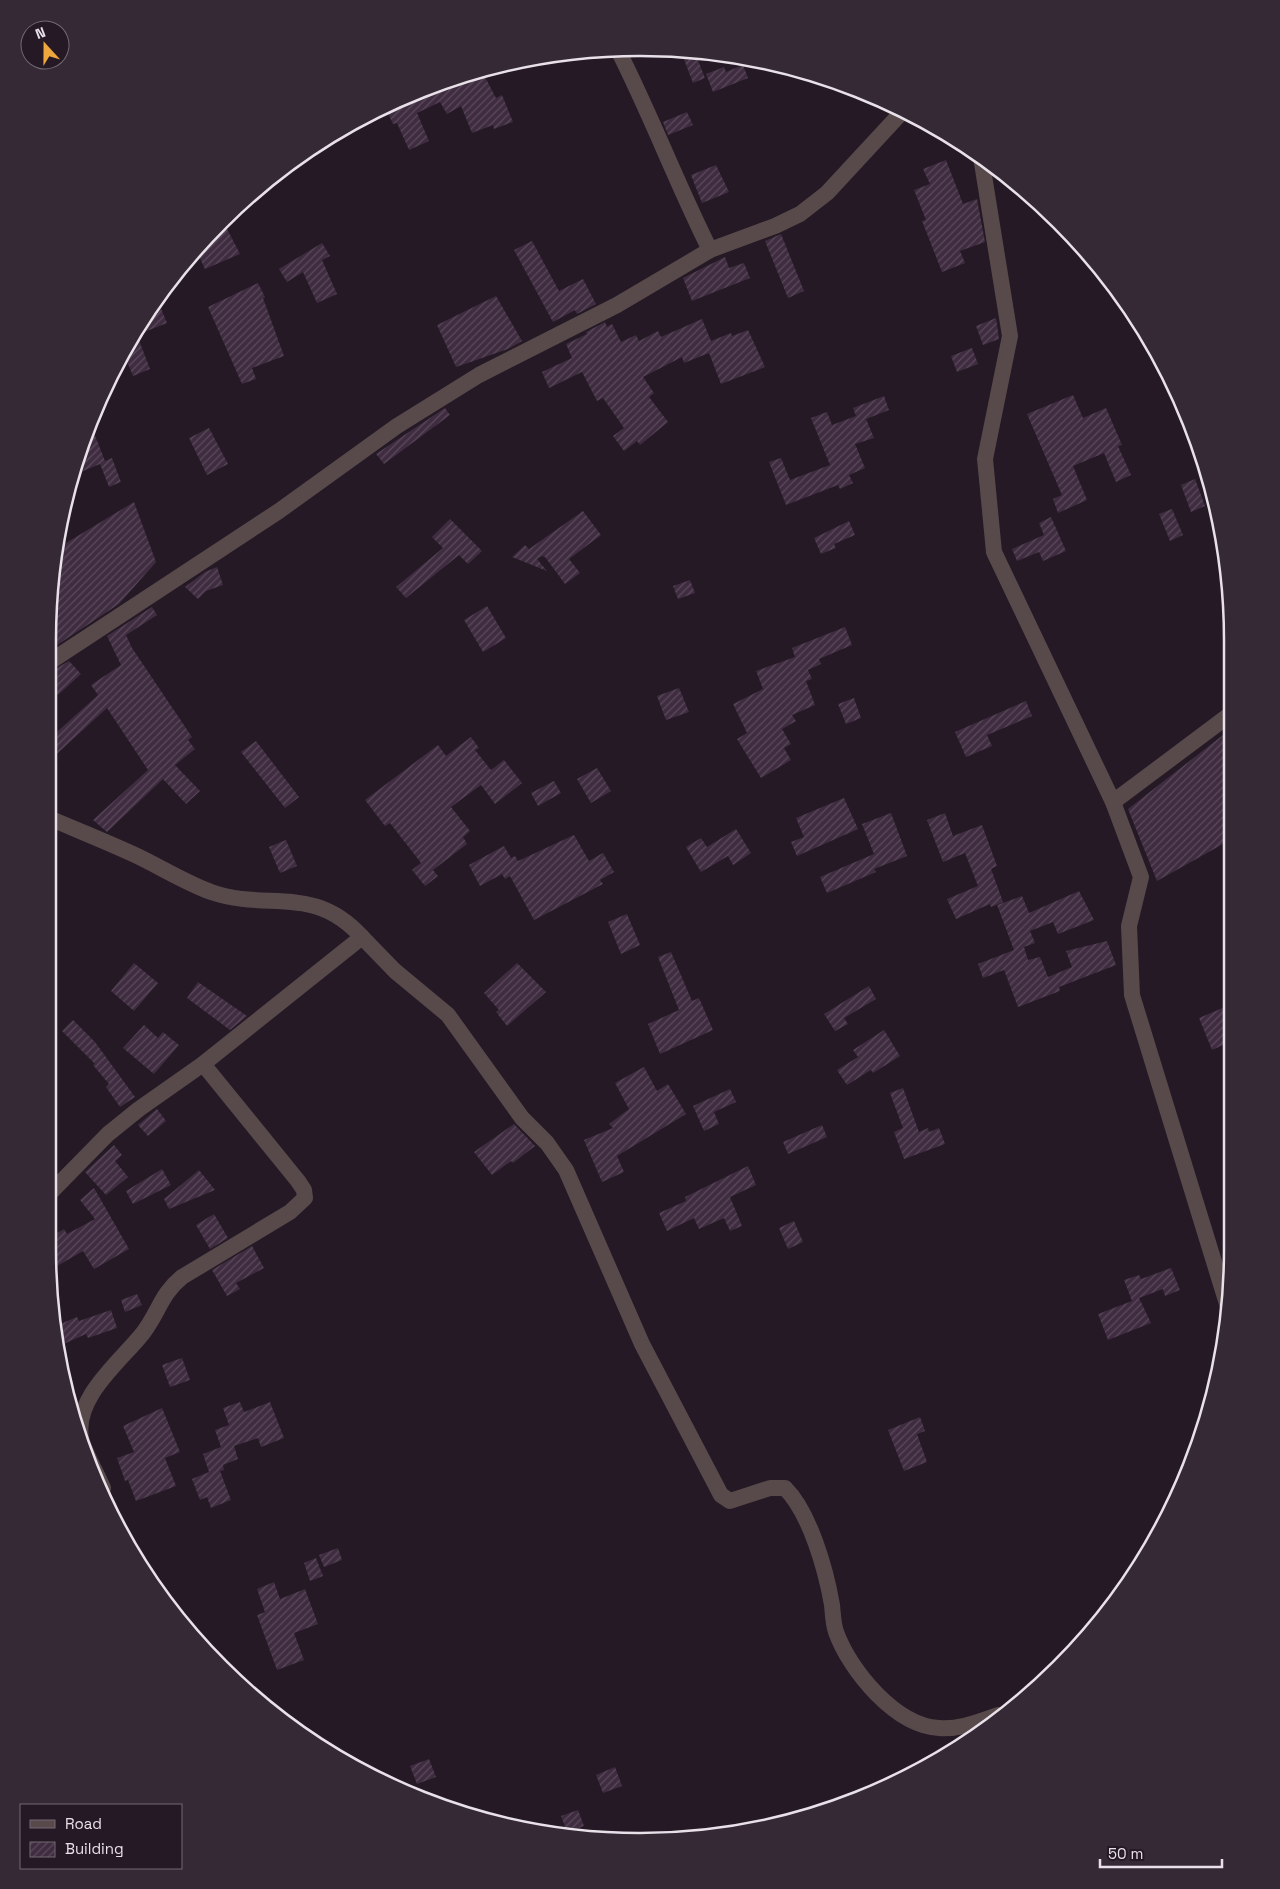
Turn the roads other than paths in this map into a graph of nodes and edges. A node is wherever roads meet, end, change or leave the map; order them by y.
1 (621, 56) edge
2 (898, 116) edge
3 (983, 168) edge
4 (710, 250) junction
5 (56, 658) edge
6 (1224, 719) edge
7 (1113, 802) junction
8 (56, 821) edge
9 (362, 937) junction
10 (202, 1064) junction
11 (56, 1187) edge
12 (1223, 1290) edge
13 (81, 1417) edge
14 (984, 1720) edge

1 - 4 street
2 - 4 street
3 - 7 street
4 - 5 street
6 - 7 street
7 - 12 street
8 - 9 street
9 - 10 street
9 - 14 street
10 - 11 street
10 - 13 street

